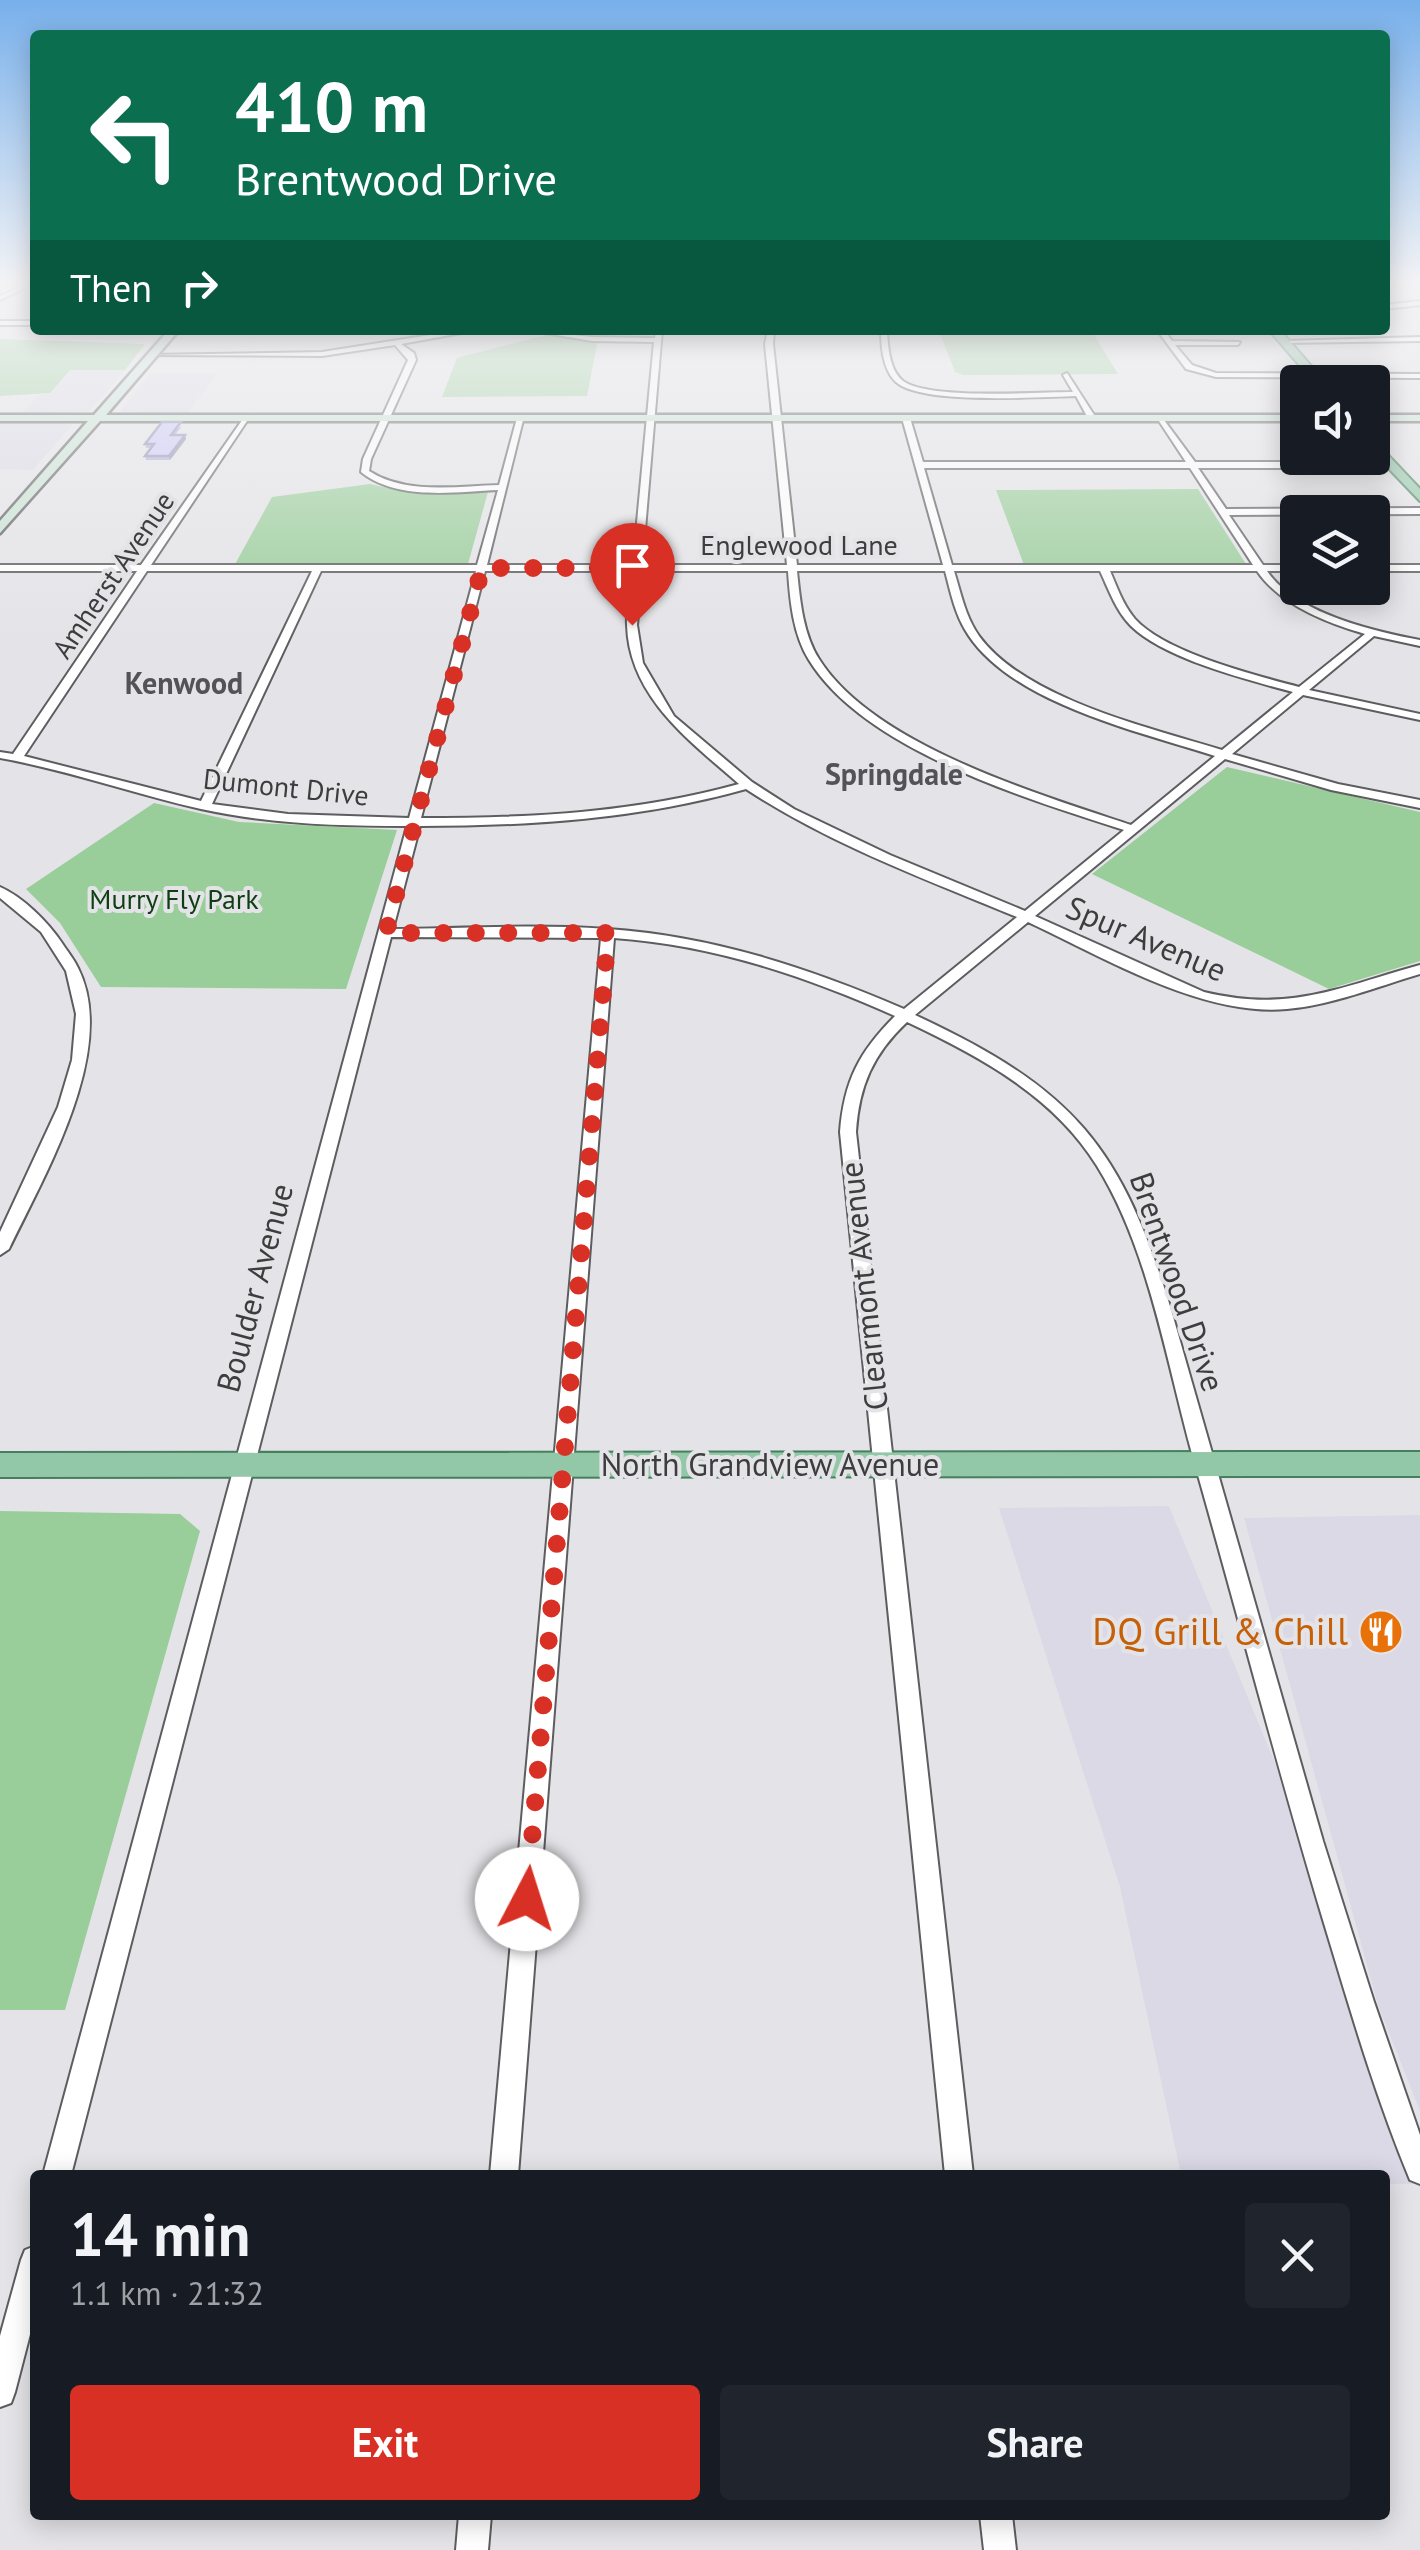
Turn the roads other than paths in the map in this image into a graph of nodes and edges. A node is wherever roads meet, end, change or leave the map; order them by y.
1 (108, 405) edge
2 (392, 405) edge
3 (650, 405) edge
4 (776, 405) edge
5 (1084, 405) edge
6 (0, 418) edge
7 (97, 418) junction
8 (245, 418) junction
9 (386, 418) junction
10 (522, 418) junction
11 (649, 418) junction
12 (777, 418) junction
13 (906, 418) junction
14 (1092, 418) junction
15 (1161, 418) junction
16 (1280, 418) edge
17 (1390, 418) edge
18 (1420, 418) edge
19 (1392, 464) joint
20 (920, 465) junction
21 (1192, 465) junction
22 (503, 488) junction
23 (1420, 496) edge
24 (1223, 512) junction
25 (1420, 512) edge
26 (0, 530) edge
27 (0, 568) edge
28 (145, 568) junction
29 (318, 568) junction
30 (482, 568) junction
31 (636, 568) junction
32 (793, 568) junction
33 (950, 568) junction
34 (1104, 568) junction
35 (1261, 568) junction
36 (1280, 568) edge
37 (1390, 568) edge
38 (1420, 568) edge
39 (1372, 633) junction
40 (1420, 644) edge
41 (1304, 689) junction
42 (1420, 717) edge
43 (0, 754) edge
44 (1223, 755) junction
45 (18, 757) junction
46 (748, 785) junction
47 (1420, 804) edge
48 (205, 806) junction
49 (414, 822) junction
50 (1132, 829) junction
51 (0, 890) edge
52 (1025, 916) junction
53 (386, 933) junction
54 (608, 933) junction
55 (1420, 969) edge
56 (906, 1016) junction
57 (0, 1250) edge
58 (883, 1464) junction
59 (1205, 1464) junction
60 (1420, 1464) edge
61 (0, 1465) edge
62 (245, 1465) junction
63 (563, 1465) junction
64 (58, 2170) edge
65 (504, 2170) edge
66 (958, 2170) edge
67 (1420, 2170) edge
68 (30, 2279) edge
69 (0, 2392) edge
70 (475, 2520) edge
71 (997, 2520) edge
72 (472, 2550) edge
73 (1000, 2550) edge

1 - 7 main road
2 - 9 street
3 - 11 street, Spur Avenue
4 - 12 street
5 - 14 street
6 - 7 main road
7 - 8 main road
7 - 26 main road
8 - 9 main road
8 - 28 street, Amherst Avenue
9 - 10 main road
9 - 22 street
10 - 11 main road
10 - 22 street, Boulder Avenue
11 - 12 main road
11 - 31 street, Spur Avenue
12 - 13 main road
12 - 32 street
13 - 14 main road
13 - 20 street
14 - 15 main road
15 - 16 main road
15 - 21 street
17 - 18 main road
19 - 21 street
19 - 23 main road
20 - 21 street
20 - 33 street
21 - 24 street
22 - 30 street, Boulder Avenue
24 - 25 street
24 - 35 street
27 - 28 street, Englewood Lane
28 - 29 street, Englewood Lane
28 - 45 street, Amherst Avenue
29 - 30 street, Englewood Lane
29 - 48 street
30 - 31 street, Englewood Lane
30 - 49 street, Boulder Avenue
31 - 32 street, Englewood Lane
31 - 46 street, Spur Avenue
32 - 33 street, Englewood Lane
32 - 50 street
33 - 34 street, Englewood Lane
33 - 44 street
34 - 35 street, Englewood Lane
34 - 41 street
35 - 36 street, Englewood Lane
35 - 39 street
37 - 38 street
39 - 40 street
39 - 41 street, Clearmont Avenue
41 - 42 street
41 - 44 street, Clearmont Avenue
43 - 45 street, Dumont Drive
44 - 47 street
44 - 50 street, Clearmont Avenue
45 - 48 street, Dumont Drive
46 - 49 street, Dumont Drive
46 - 52 street, Spur Avenue
48 - 49 street, Dumont Drive
49 - 53 street, Boulder Avenue
50 - 52 street, Clearmont Avenue
51 - 57 street
52 - 55 street, Spur Avenue
52 - 56 street, Clearmont Avenue
53 - 54 street, Brentwood Drive
53 - 62 street, Boulder Avenue
54 - 56 street, Brentwood Drive
54 - 63 street
56 - 58 street, Clearmont Avenue
56 - 59 street, Brentwood Drive
58 - 59 main road, North Grandview Avenue
58 - 63 main road, North Grandview Avenue
58 - 66 street, Clearmont Avenue
59 - 60 main road, North Grandview Avenue
59 - 67 street, Brentwood Drive
61 - 62 main road, North Grandview Avenue
62 - 63 main road, North Grandview Avenue
62 - 64 street, Boulder Avenue
63 - 65 street
68 - 69 street
70 - 72 street
71 - 73 street

